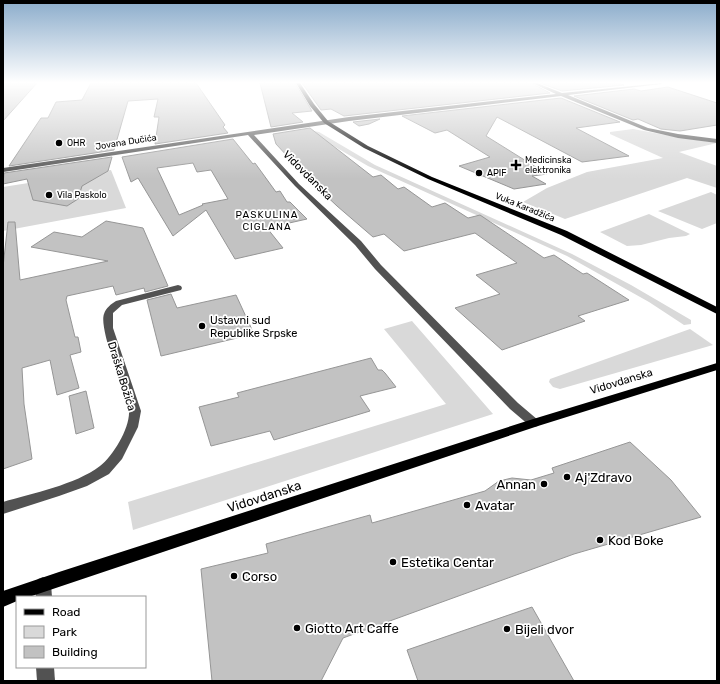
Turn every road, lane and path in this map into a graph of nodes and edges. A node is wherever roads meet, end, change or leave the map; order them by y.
1 (320, 115) edge
2 (386, 115) edge
3 (613, 115) edge
4 (326, 122) junction
5 (249, 133) junction
6 (717, 141) edge
7 (3, 170) edge
8 (178, 288) dead end
9 (717, 311) edge
10 (717, 366) edge
11 (534, 423) junction
12 (3, 508) edge
13 (44, 591) edge
14 (16, 596) edge
15 (18, 596) edge
16 (3, 599) edge
17 (45, 668) edge
18 (46, 681) edge

1 - 4 main road, Vuka Karadžića
2 - 4 street, Jovana Dučića
3 - 6 street, Jovana Dučića
4 - 5 street, Jovana Dučića
4 - 9 main road, Vuka Karadžića
5 - 7 street, Jovana Dučića
5 - 11 street, Vidovdanska
8 - 12 street, Draška Božića
10 - 11 main road, Vidovdanska
11 - 13 main road, Vidovdanska
13 - 15 main road, Vidovdanska
14 - 16 main road, Vidovdanska
17 - 18 street

